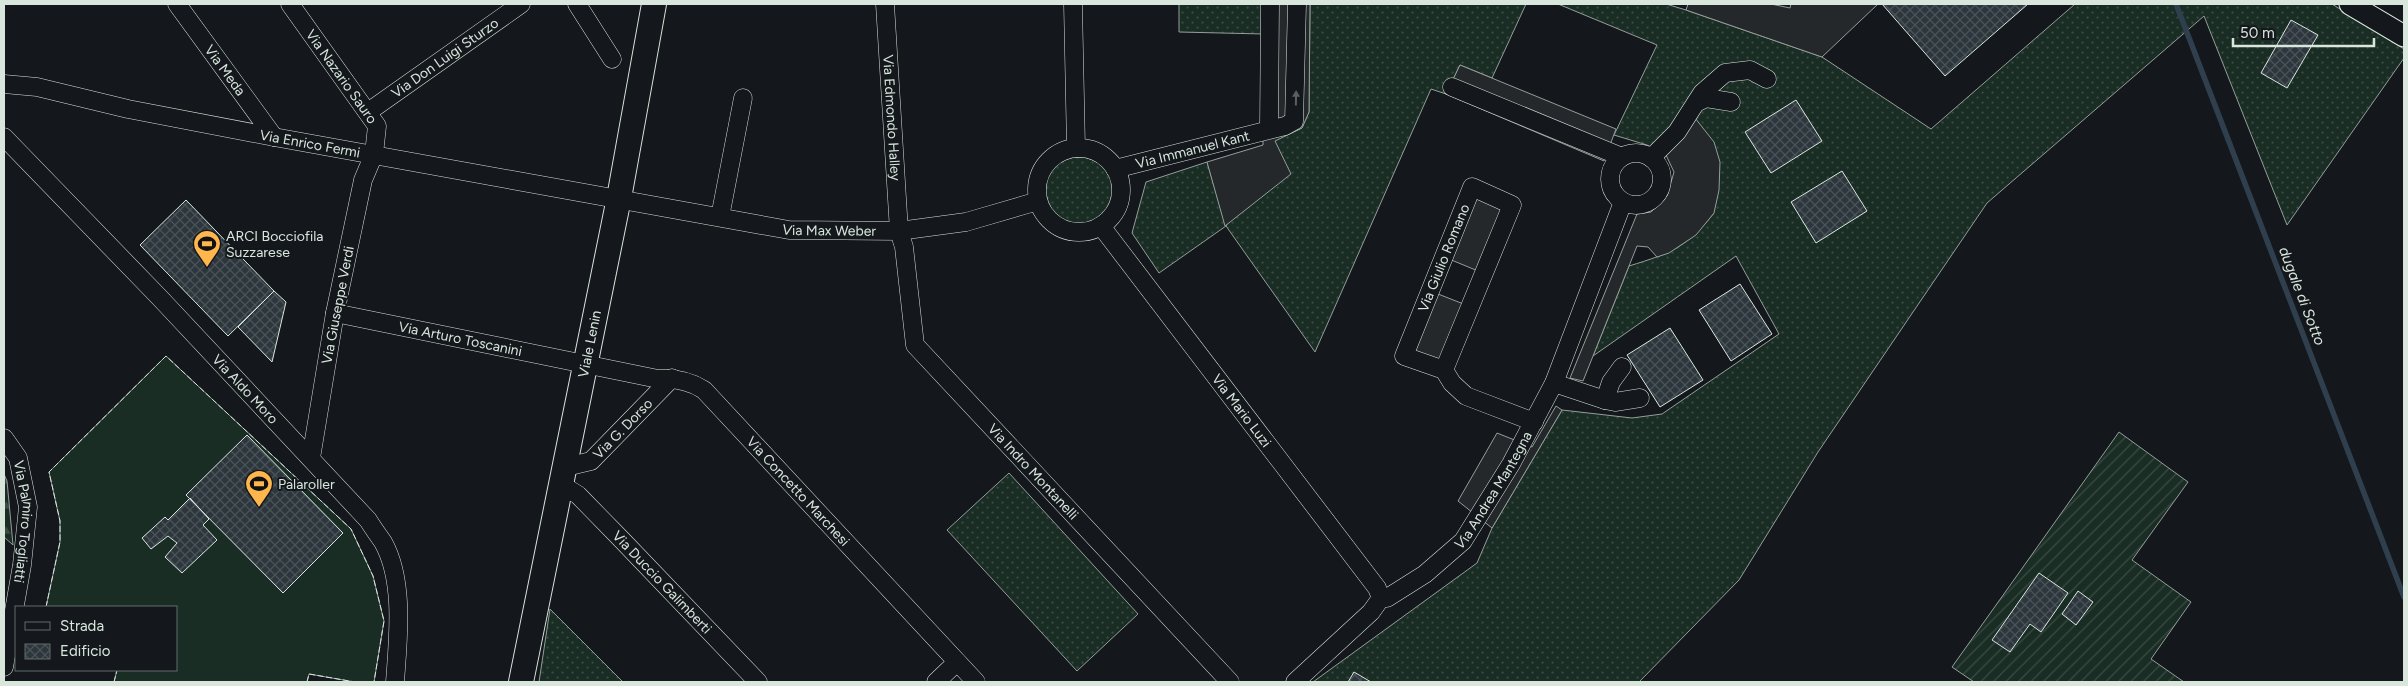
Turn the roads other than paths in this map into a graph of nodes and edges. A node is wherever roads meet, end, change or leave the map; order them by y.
1 (177, 4) edge
2 (521, 4) edge
3 (577, 4) edge
4 (654, 4) edge
5 (885, 4) edge
6 (1073, 4) edge
7 (1270, 4) edge
8 (1297, 4) edge
9 (2350, 4) edge
10 (295, 5) edge
11 (2404, 36) edge
12 (612, 59) dead end
13 (1767, 79) dead end
14 (4, 84) edge
15 (1452, 87) dead end
16 (743, 98) dead end
17 (1731, 102) dead end
18 (1696, 103) junction
19 (368, 112) junction
20 (1269, 128) junction
21 (4, 137) edge
22 (274, 137) junction
23 (1076, 148) junction
24 (374, 154) junction
25 (1622, 157) junction
26 (1651, 158) junction
27 (1115, 169) junction
28 (619, 198) junction
29 (1038, 201) junction
30 (1623, 202) junction
31 (720, 217) junction
32 (1101, 226) junction
33 (899, 231) junction
34 (335, 313) junction
35 (585, 364) junction
36 (1622, 367) dead end
37 (1444, 370) junction
38 (672, 378) junction
39 (1554, 383) junction
40 (1640, 398) dead end
41 (1605, 400) junction
42 (1534, 422) junction
43 (4, 438) edge
44 (311, 458) junction
45 (564, 476) junction
46 (1381, 598) junction
47 (957, 662) junction
48 (4, 667) edge
49 (395, 682) edge
50 (521, 682) edge
51 (758, 682) edge
52 (936, 682) edge
53 (976, 682) edge
54 (1230, 682) edge
55 (1295, 682) edge

1 - 22 street, Via Meda
2 - 19 street, Via Don Luigi Sturzo
3 - 12 street
4 - 28 main road, Viale Lenin
5 - 33 street, Via Edmondo Halley
6 - 23 street
7 - 20 street
20 -> 8 street, Via Immanuel Kant
9 - 11 street
10 - 19 street, Via Nazario Sauro
13 - 18 street
14 - 22 street, Via Enrico Fermi
15 - 25 street
16 - 31 street
17 - 18 street
18 - 26 street
19 - 24 street, Via Nazario Sauro
20 - 27 street, Via Immanuel Kant
21 - 44 street, Via Aldo Moro
22 - 24 street, Via Enrico Fermi
23 - 27 street
23 - 29 street
24 - 28 street, Via Enrico Fermi
24 - 34 street, Via Giuseppe Verdi
25 - 26 street
25 - 30 street
26 - 30 street
27 - 32 street
28 - 31 street, Via Max Weber
28 - 35 main road, Viale Lenin
29 - 32 street
29 - 33 street, Via Max Weber
30 - 39 street, Via Andrea Mantegna
31 - 33 street, Via Max Weber
32 - 46 street, Via Mario Luzi
33 - 54 street, Via Indro Montanelli
34 - 35 street, Via Arturo Toscanini
34 - 44 street, Via Giuseppe Verdi
35 - 38 street, Via Concetto Marchesi
35 - 45 main road, Viale Lenin
36 - 41 street
37 - 37 street, Via Giulio Romano
37 - 42 street
38 - 45 street, Via G. Dorso
38 - 47 street, Via Concetto Marchesi
39 - 41 street
39 - 42 street, Via Andrea Mantegna
40 - 41 street
42 - 46 street, Via Andrea Mantegna
43 - 48 street, Via Palmiro Togliatti
44 - 49 street, Via Aldo Moro
45 - 50 main road, Viale Lenin
45 - 51 street, Via Duccio Galimberti
46 - 55 street, Via Andrea Mantegna
47 - 52 street
47 - 53 street, Via Concetto Marchesi

